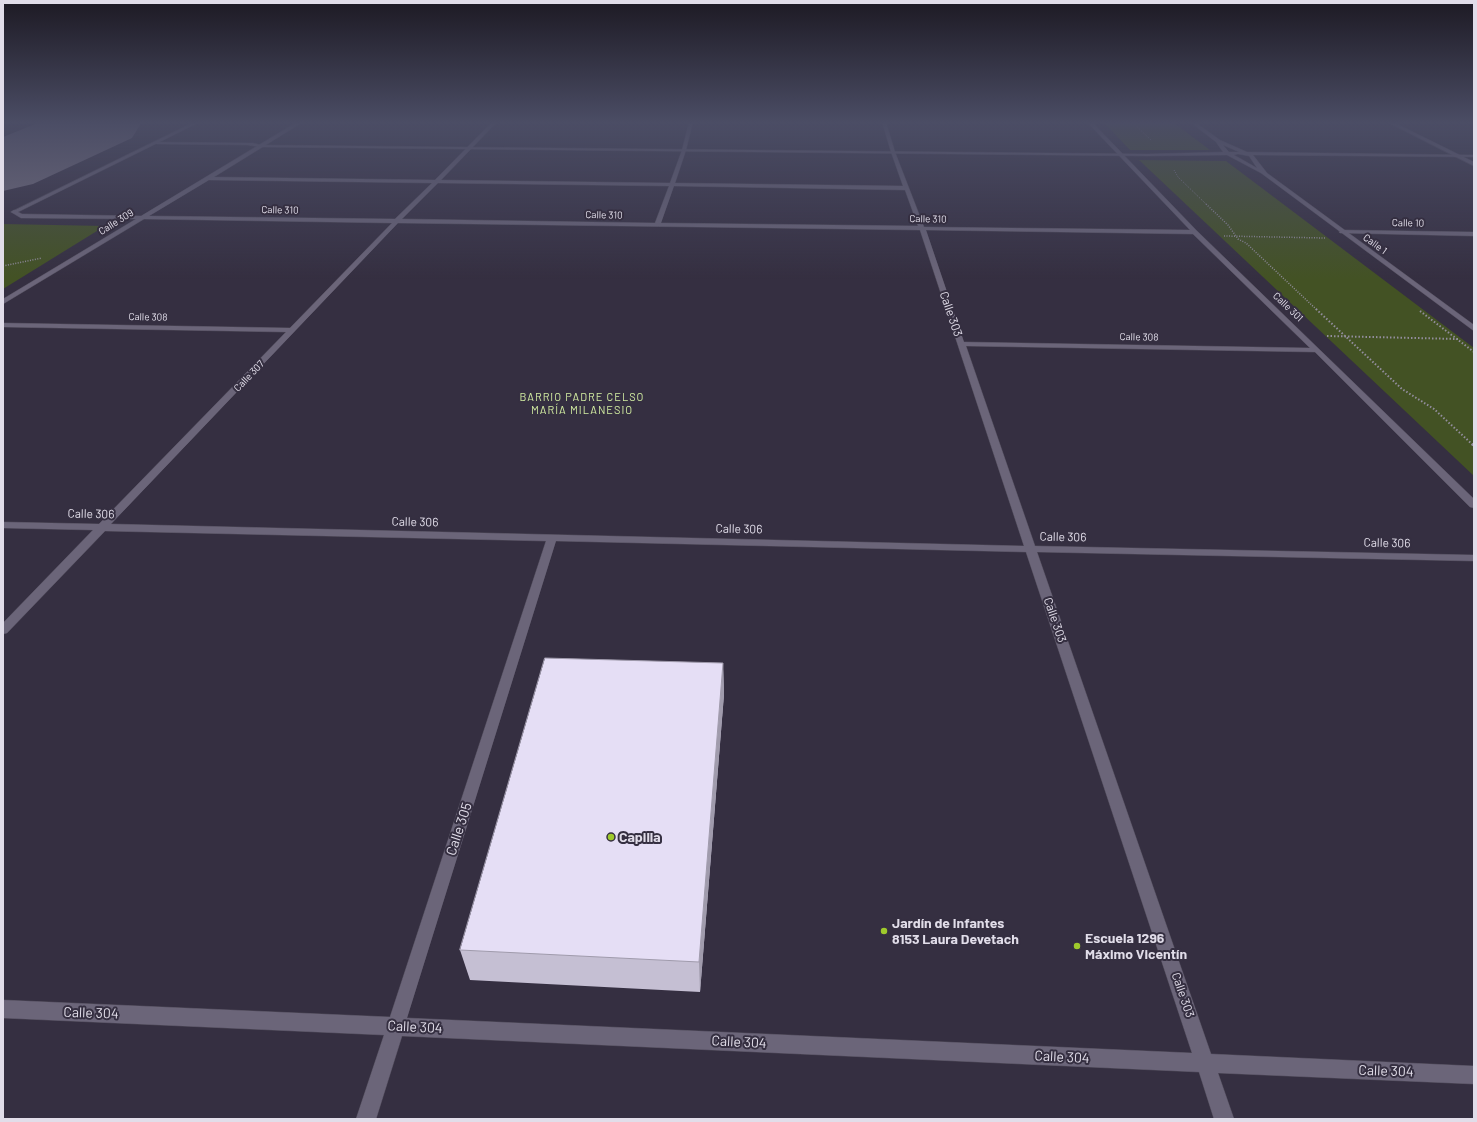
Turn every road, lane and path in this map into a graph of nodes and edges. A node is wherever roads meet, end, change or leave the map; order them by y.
1 (92, 174) edge
2 (214, 174) edge
3 (443, 174) edge
4 (675, 174) edge
5 (901, 174) edge
6 (1139, 174) edge
7 (1176, 174) edge
8 (1265, 174) edge
9 (208, 178) junction
10 (437, 181) junction
11 (671, 185) junction
12 (906, 188) junction
13 (142, 217) junction
14 (397, 221) junction
15 (658, 224) junction
16 (922, 228) junction
17 (1342, 232) junction
18 (1197, 234) junction
19 (1474, 234) edge
20 (1237, 237) junction
21 (1350, 239) junction
22 (44, 257) dead end
23 (3, 266) edge
24 (3, 302) edge
25 (3, 325) edge
26 (1474, 329) edge
27 (292, 330) junction
28 (1303, 336) junction
29 (1345, 337) junction
30 (1464, 339) dead end
31 (961, 344) junction
32 (1317, 350) junction
33 (1474, 446) edge
34 (1474, 505) edge
35 (3, 525) edge
36 (103, 528) junction
37 (552, 538) junction
38 (1031, 549) junction
39 (1474, 558) edge
40 (3, 630) edge
41 (3, 1009) edge
42 (397, 1026) junction
43 (1206, 1063) junction
44 (1474, 1075) edge
45 (366, 1119) edge
46 (1224, 1119) edge

1 - 13 street, Calle 310
2 - 9 street, Calle 309
3 - 10 street, Calle 307
4 - 11 street
5 - 12 street, Calle 303
6 - 18 street, Calle 301
7 - 20 path
8 - 17 street, Calle 1
9 - 10 street
9 - 13 street, Calle 309
10 - 11 street
10 - 14 street, Calle 307
11 - 12 street
11 - 15 street
12 - 16 street, Calle 303
13 - 14 street, Calle 310
13 - 24 street, Calle 309
14 - 15 street, Calle 310
14 - 27 street, Calle 307
15 - 16 street, Calle 310
16 - 18 street, Calle 310
16 - 31 street, Calle 303
17 - 19 street, Calle 10
17 - 21 street, Calle 1
18 - 20 path
18 - 28 street, Calle 301
20 - 21 path
20 - 29 path
21 - 26 street, Calle 1
22 - 23 path
25 - 27 street, Calle 308
27 - 36 street, Calle 307
28 - 29 path
28 - 32 street, Calle 301
29 - 30 path
29 - 33 path
31 - 32 street, Calle 308
31 - 38 street, Calle 303
32 - 34 street, Calle 301
35 - 36 street, Calle 306
36 - 37 street, Calle 306
36 - 40 street, Calle 307
37 - 38 street, Calle 306
37 - 42 street, Calle 305
38 - 39 street, Calle 306
38 - 43 street, Calle 303
41 - 42 street, Calle 304
42 - 43 street, Calle 304
42 - 45 street, Calle 305
43 - 44 street, Calle 304
43 - 46 street, Calle 303

